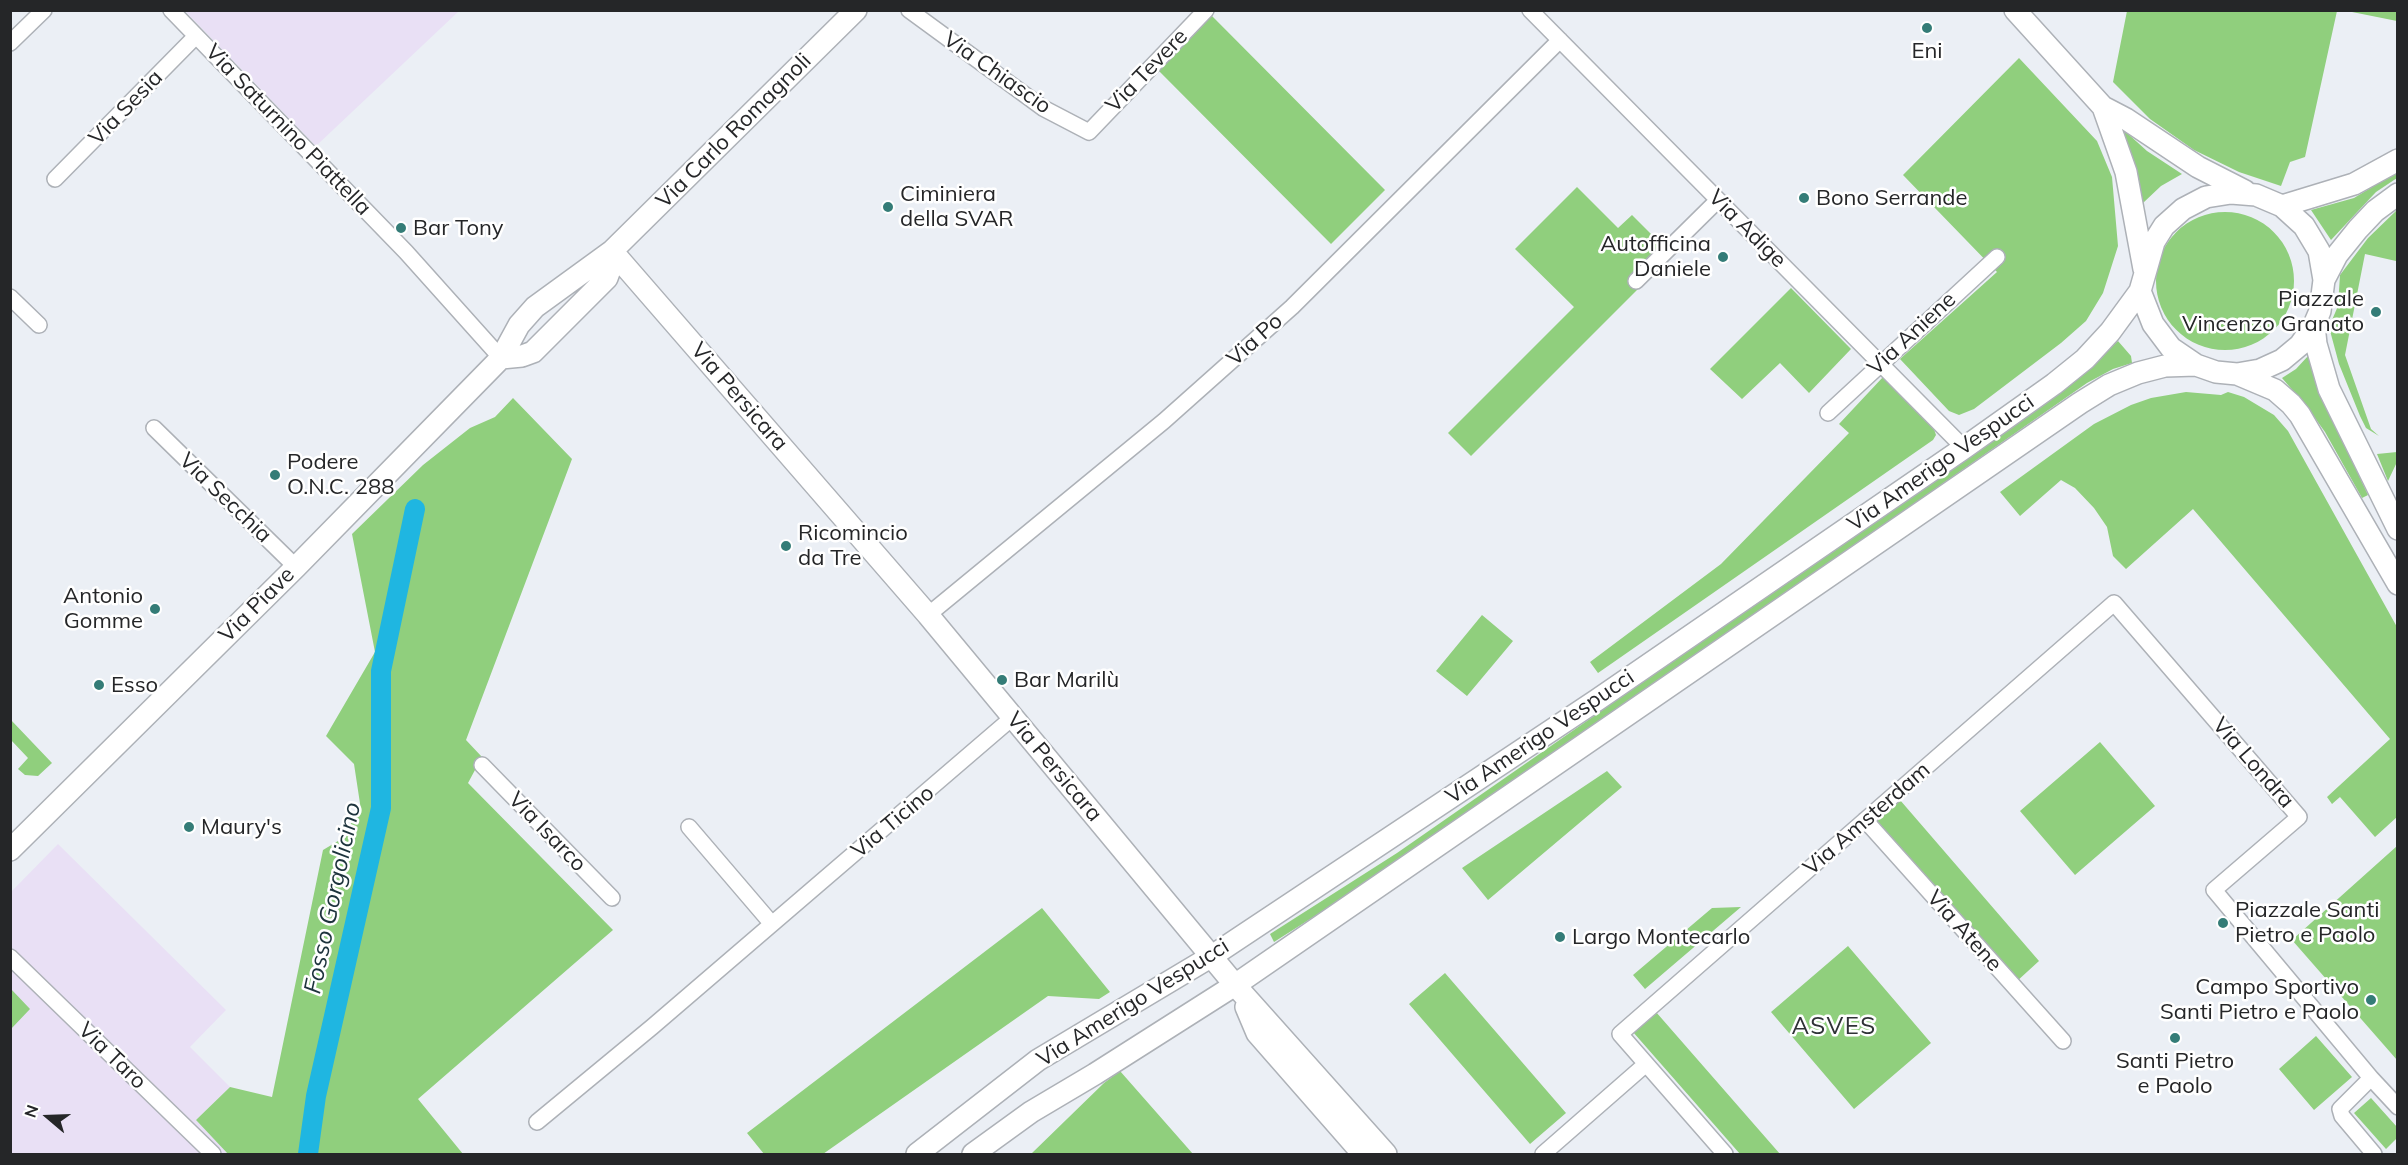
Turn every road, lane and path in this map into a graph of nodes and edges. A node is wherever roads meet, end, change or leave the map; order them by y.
1 (44, 10) edge
2 (171, 10) edge
3 (856, 10) edge
4 (909, 10) edge
5 (1206, 10) edge
6 (1530, 10) edge
7 (2015, 10) edge
8 (196, 36) junction
9 (1560, 40) junction
10 (10, 43) edge
11 (2103, 107) junction
12 (1089, 132) joint
13 (2397, 160) edge
14 (55, 179) dead end
15 (2397, 194) edge
16 (2256, 195) junction
17 (1718, 200) junction
18 (2282, 206) junction
19 (612, 251) junction
20 (1997, 257) dead end
21 (2324, 280) junction
22 (1636, 281) dead end
23 (2142, 281) junction
24 (10, 297) edge
25 (39, 325) dead end
26 (2314, 325) junction
27 (501, 358) junction
28 (1880, 363) junction
29 (2196, 365) junction
30 (2237, 374) junction
31 (1828, 413) dead end
32 (154, 428) dead end
33 (1964, 448) junction
34 (2397, 529) edge
35 (296, 567) junction
36 (2397, 584) edge
37 (2114, 603) joint
38 (928, 615) junction
39 (1012, 718) junction
40 (482, 765) dead end
41 (1865, 820) junction
42 (689, 827) dead end
43 (10, 850) edge
44 (612, 898) dead end
45 (772, 924) junction
46 (1212, 956) junction
47 (10, 957) edge
48 (1235, 985) junction
49 (2063, 1041) dead end
50 (1646, 1064) junction
51 (2371, 1078) junction
52 (2397, 1107) edge
53 (537, 1122) dead end
54 (213, 1155) edge
55 (917, 1155) edge
56 (973, 1155) edge
57 (1363, 1155) edge
58 (1386, 1155) edge
59 (1543, 1155) edge
60 (1725, 1155) edge
61 (2374, 1155) edge

1 - 10 street
2 - 8 street, Via Saturnino Piattella
3 - 19 street, Via Carlo Romagnoli
4 - 12 street, Via Chiascio
5 - 12 street, Via Tevere
6 - 9 street, Via Adige
7 - 11 street
8 - 14 street, Via Sesia
8 - 27 street, Via Saturnino Piattella
9 - 17 street, Via Adige
9 - 38 street, Via Po
11 - 16 street
11 - 23 street
13 - 18 street
15 - 21 street
16 - 18 street
16 - 23 street
17 - 22 street
17 - 28 street, Via Adige
18 - 21 street
19 - 27 street, Via Piave
19 - 27 street
19 - 38 street, Via Persicara
20 - 28 street, Via Aniene
21 - 26 street
23 - 29 street
23 - 33 street, Via Amerigo Vespucci
24 - 25 street
26 - 30 street
26 - 34 street
27 - 35 street, Via Piave
28 - 31 street, Via Aniene
28 - 33 street, Via Adige
29 - 30 street
29 - 48 street, Via Amerigo Vespucci
30 - 36 street
32 - 35 street, Via Secchia
33 - 46 street, Via Amerigo Vespucci
35 - 43 street, Via Piave
37 - 41 street, Via Amsterdam
37 - 51 street, Via Londra
38 - 39 street, Via Persicara
39 - 45 street, Via Ticino
39 - 46 street, Via Persicara
40 - 44 street, Via Isarco
41 - 49 street, Via Atene
41 - 50 street, Via Amsterdam
42 - 45 street
45 - 53 street, Via Ticino
46 - 48 street, Via Persicara
46 - 55 street, Via Amerigo Vespucci
47 - 54 street, Via Taro
48 - 56 street, Via Amerigo Vespucci
48 - 57 street
48 - 58 street
50 - 59 street
50 - 60 street
51 - 52 street, Via Londra
51 - 61 street

